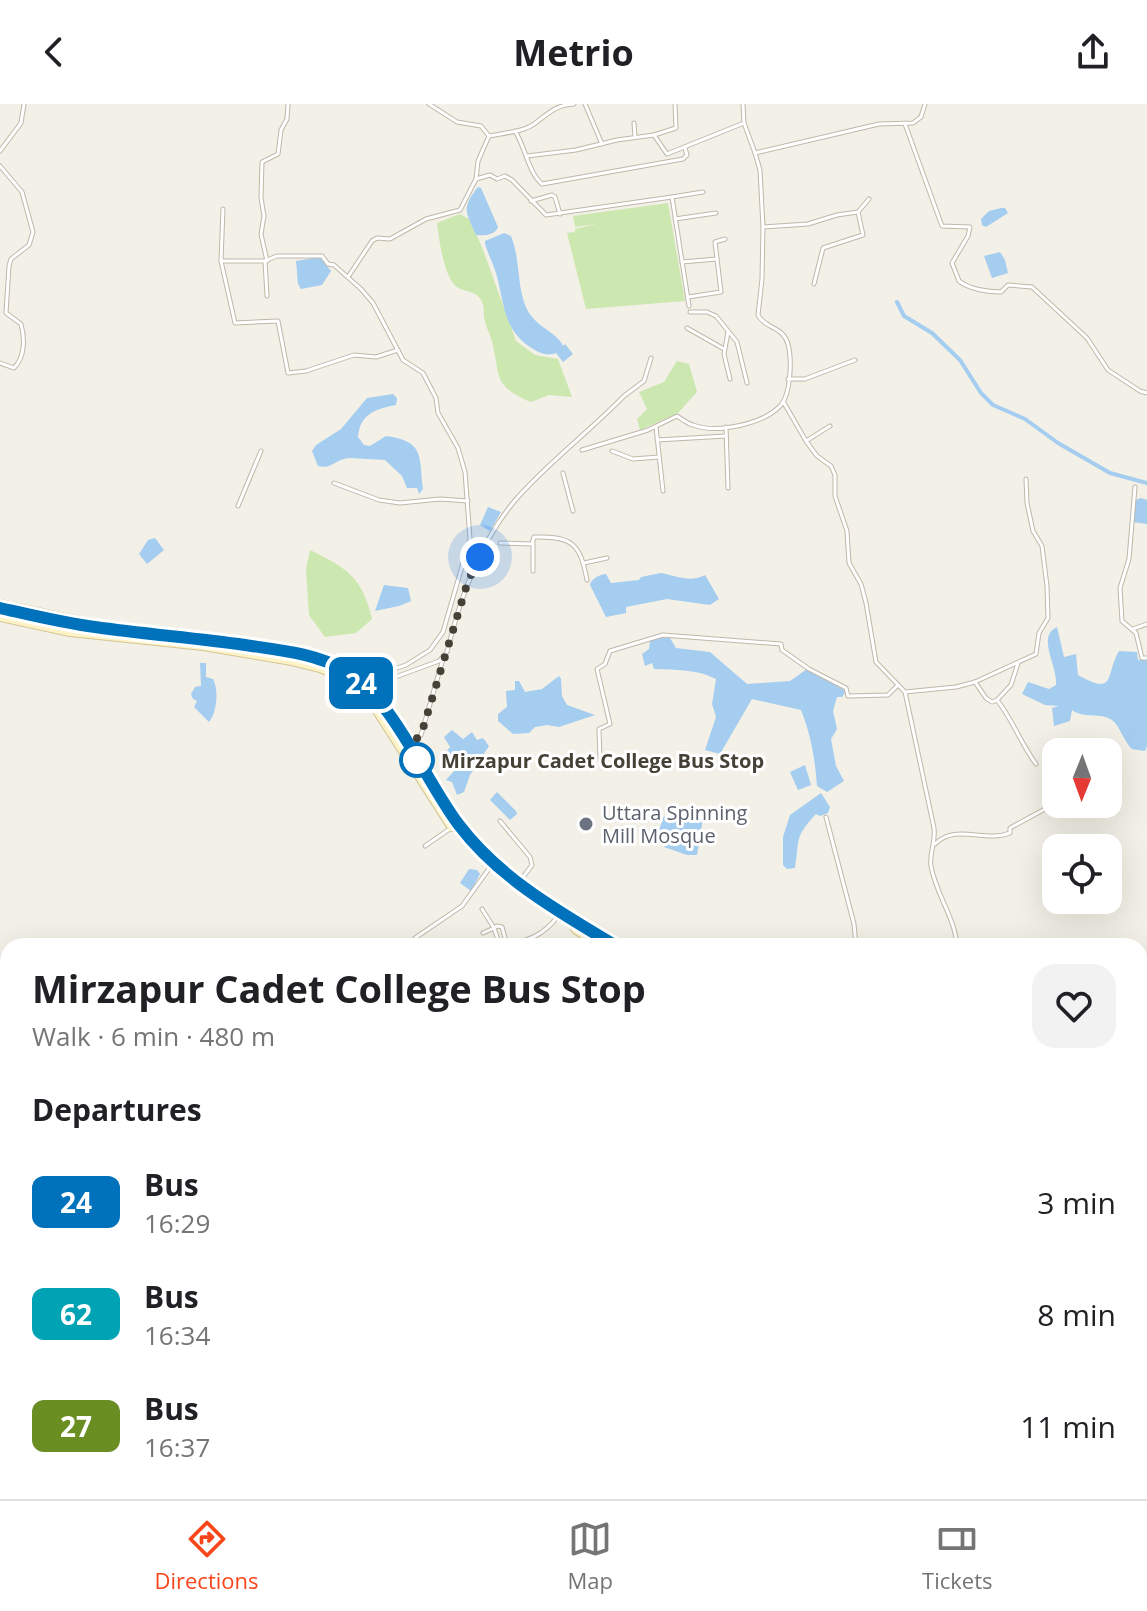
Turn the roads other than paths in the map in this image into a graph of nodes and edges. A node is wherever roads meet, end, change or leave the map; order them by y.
1 (24, 104) edge
2 (288, 104) edge
3 (429, 104) edge
4 (574, 104) edge
5 (585, 104) edge
6 (675, 104) edge
7 (743, 104) edge
8 (925, 104) edge
9 (634, 123) dead end
10 (744, 123) junction
11 (905, 124) junction
12 (515, 131) junction
13 (654, 135) junction
14 (489, 136) junction
15 (635, 137) junction
16 (602, 144) junction
17 (685, 148) junction
18 (0, 151) edge
19 (755, 153) junction
20 (527, 156) junction
21 (0, 166) edge
22 (476, 179) junction
23 (703, 192) dead end
24 (672, 197) junction
25 (869, 199) dead end
26 (531, 201) junction
27 (223, 209) dead end
28 (858, 212) junction
29 (716, 213) dead end
30 (560, 214) junction
31 (675, 219) junction
32 (763, 227) junction
33 (725, 239) dead end
34 (717, 259) junction
35 (221, 261) junction
36 (266, 261) junction
37 (682, 262) junction
38 (348, 277) junction
39 (814, 284) dead end
40 (267, 296) dead end
41 (688, 297) junction
42 (689, 306) dead end
43 (690, 312) dead end
44 (687, 328) dead end
45 (728, 332) junction
46 (724, 349) junction
47 (398, 350) junction
48 (651, 358) dead end
49 (855, 360) dead end
50 (0, 363) edge
51 (730, 379) dead end
52 (788, 379) junction
53 (747, 383) dead end
54 (1147, 393) edge
55 (783, 401) junction
56 (830, 426) dead end
57 (656, 427) junction
58 (726, 427) junction
59 (726, 436) junction
60 (657, 440) junction
61 (806, 441) junction
62 (582, 450) dead end
63 (261, 451) dead end
64 (612, 451) dead end
65 (659, 457) junction
66 (563, 473) dead end
67 (1026, 479) dead end
68 (334, 483) dead end
69 (1135, 487) dead end
70 (728, 488) dead end
71 (663, 491) dead end
72 (468, 501) junction
73 (238, 506) dead end
74 (573, 511) dead end
75 (533, 541) junction
76 (500, 543) dead end
77 (607, 558) dead end
78 (584, 563) junction
79 (533, 571) dead end
80 (587, 580) dead end
81 (0, 610) edge
82 (1147, 624) edge
83 (1133, 629) junction
84 (167, 632) junction
85 (443, 656) junction
86 (1147, 658) edge
87 (1018, 663) junction
88 (364, 679) junction
89 (975, 682) junction
90 (898, 685) junction
91 (371, 686) junction
92 (905, 692) junction
93 (997, 700) junction
94 (410, 744) junction
95 (600, 760) dead end
96 (1036, 764) dead end
97 (1042, 810) edge
98 (826, 817) dead end
99 (500, 821) dead end
100 (452, 827) junction
101 (934, 845) junction
102 (425, 846) dead end
103 (491, 866) junction
104 (520, 882) junction
105 (482, 909) dead end
106 (558, 916) junction
107 (574, 921) junction
108 (494, 928) junction
109 (483, 933) dead end
110 (415, 938) dead end
111 (500, 938) edge
112 (503, 938) edge
113 (535, 938) edge
114 (587, 938) edge
115 (597, 938) edge
116 (603, 938) edge
117 (607, 938) edge
118 (855, 938) edge
119 (956, 938) edge

1 - 18 street
2 - 36 street
3 - 14 street
4 - 12 street
5 - 16 street
6 - 13 street
7 - 10 street
8 - 11 street
9 - 15 street
10 - 17 street
10 - 19 street
11 - 19 street
11 - 54 street
12 - 14 street
12 - 20 street
13 - 15 street
13 - 17 street
14 - 22 street
15 - 16 street
16 - 20 street
17 - 20 street
19 - 32 street
21 - 50 street
22 - 26 street
22 - 38 street
23 - 24 street
24 - 30 street
24 - 31 street
25 - 28 street
26 - 30 street
26 - 30 street
27 - 35 street
28 - 32 street
28 - 39 street
29 - 31 street
31 - 37 street
32 - 52 street
33 - 34 street
34 - 37 street
34 - 41 street
35 - 36 street
35 - 47 street
36 - 38 street
36 - 40 street
37 - 41 street
38 - 47 street
41 - 42 street
43 - 45 street
44 - 46 street
45 - 46 street
45 - 53 street
46 - 51 street
47 - 72 street
48 - 85 street
49 - 52 street
52 - 55 street
55 - 58 street
55 - 61 street
56 - 61 street
57 - 58 street
57 - 60 street
57 - 62 street
58 - 59 street
59 - 60 street
59 - 70 street
60 - 65 street
61 - 90 street
63 - 73 street
64 - 65 street
65 - 71 street
66 - 74 street
67 - 87 street
68 - 72 street
69 - 83 street
72 - 88 street
75 - 76 street
75 - 78 street
75 - 79 street
77 - 78 street
78 - 80 street
81 - 84 highway
81 - 100 highway
82 - 83 street
83 - 86 street
84 - 88 main road
84 - 94 highway
85 - 91 street
85 - 94 street
87 - 89 street
87 - 93 street
88 - 91 main road
89 - 92 street
89 - 93 street
90 - 92 street
90 - 95 street
91 - 94 main road
92 - 101 street
93 - 96 street
94 - 104 highway
97 - 101 street
98 - 118 street
99 - 104 street
100 - 102 street
100 - 103 highway
101 - 119 street
103 - 106 highway
103 - 110 street
104 - 107 highway
105 - 108 street
106 - 107 highway
106 - 113 street
107 - 114 main road
107 - 115 highway
107 - 116 highway
107 - 117 main road
108 - 109 street
108 - 111 street
108 - 112 street

